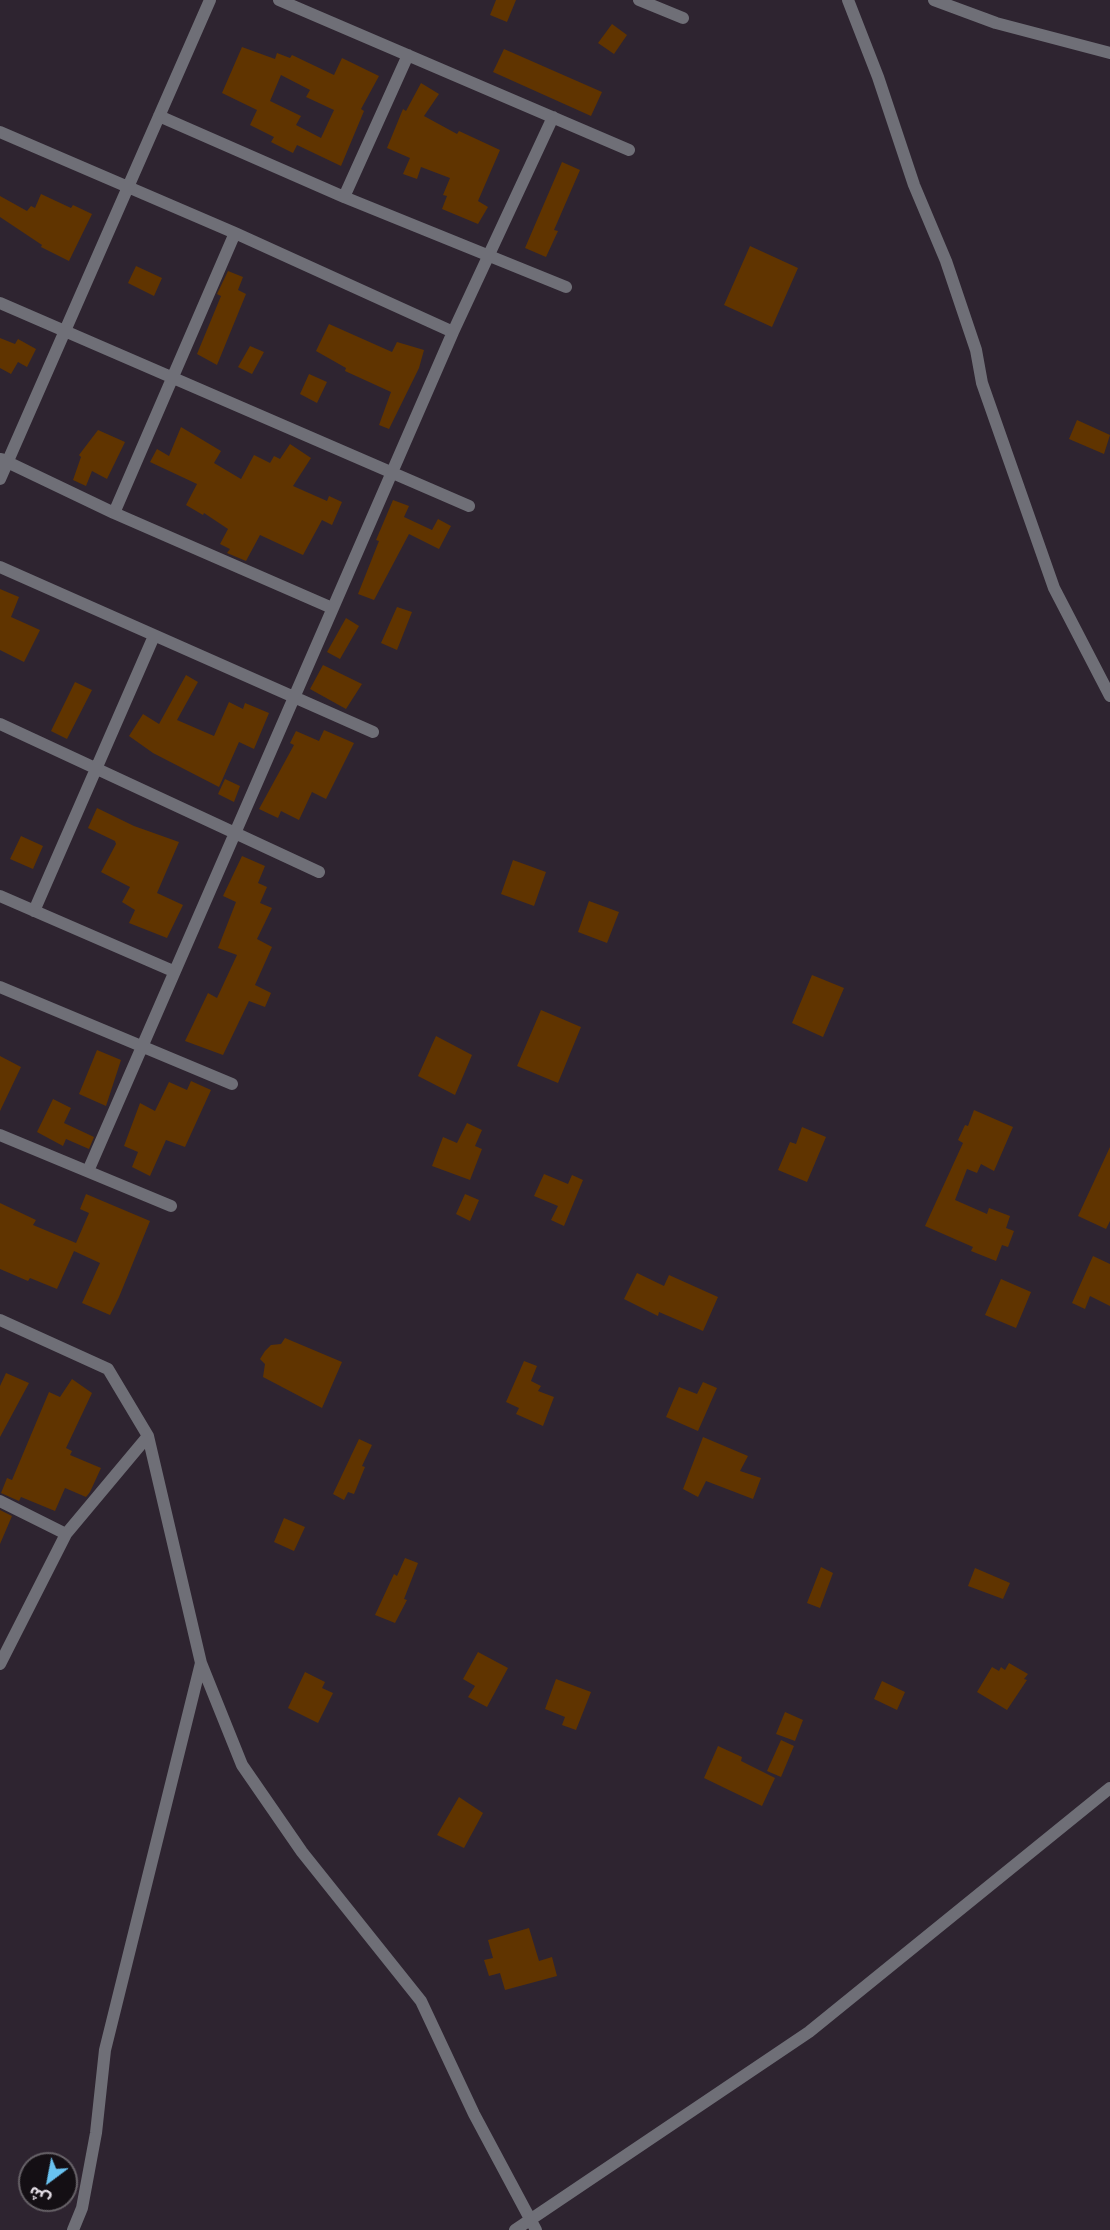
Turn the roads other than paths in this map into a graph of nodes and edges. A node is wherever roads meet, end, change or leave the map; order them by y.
1 (210, 0) edge
2 (279, 0) edge
3 (639, 0) edge
4 (848, 0) edge
5 (934, 0) edge
6 (683, 18) dead end
7 (1110, 53) edge
8 (408, 55) junction
9 (159, 116) junction
10 (553, 117) junction
11 (0, 132) edge
12 (629, 150) dead end
13 (129, 187) junction
14 (344, 197) junction
15 (235, 233) junction
16 (487, 256) junction
17 (566, 287) dead end
18 (0, 303) edge
19 (65, 330) junction
20 (453, 332) junction
21 (173, 379) junction
22 (4, 460) edge
23 (392, 473) junction
24 (0, 479) edge
25 (469, 506) dead end
26 (114, 513) junction
27 (0, 567) edge
28 (332, 608) junction
29 (154, 636) junction
30 (1110, 696) edge
31 (293, 698) junction
32 (0, 724) edge
33 (374, 732) dead end
34 (96, 767) junction
35 (233, 833) junction
36 (319, 872) dead end
37 (0, 896) edge
38 (34, 910) junction
39 (173, 971) junction
40 (0, 987) edge
41 (141, 1046) junction
42 (232, 1084) dead end
43 (0, 1135) edge
44 (88, 1171) junction
45 (171, 1206) dead end
46 (0, 1320) edge
47 (148, 1436) junction
48 (0, 1501) edge
49 (66, 1534) junction
50 (201, 1663) junction
51 (0, 1664) edge
52 (1110, 1788) edge
53 (533, 2224) edge
54 (73, 2230) edge
55 (515, 2230) edge

1 - 9 street
2 - 8 street
3 - 6 street
4 - 30 street
5 - 7 street
8 - 10 street
8 - 14 street
9 - 13 street
9 - 14 street
10 - 12 street
10 - 16 street
11 - 13 street
13 - 15 street
13 - 19 street
14 - 16 street
15 - 20 street
15 - 21 street
16 - 17 street
16 - 20 street
18 - 19 street
19 - 21 street
19 - 22 street
20 - 23 street
21 - 23 street
21 - 26 street
22 - 24 street
22 - 26 street
23 - 25 street
23 - 28 street
26 - 28 street
27 - 29 street
28 - 31 street
29 - 31 street
29 - 34 street
31 - 33 street
31 - 35 street
32 - 34 street
34 - 35 street
34 - 38 street
35 - 36 street
35 - 39 street
37 - 38 street
38 - 39 street
39 - 41 street
40 - 41 street
41 - 42 street
41 - 44 street
43 - 44 street
44 - 45 street
46 - 47 street
47 - 49 street
47 - 50 street
48 - 49 street
49 - 51 street
50 - 53 street
50 - 54 street
52 - 53 street
53 - 55 street

